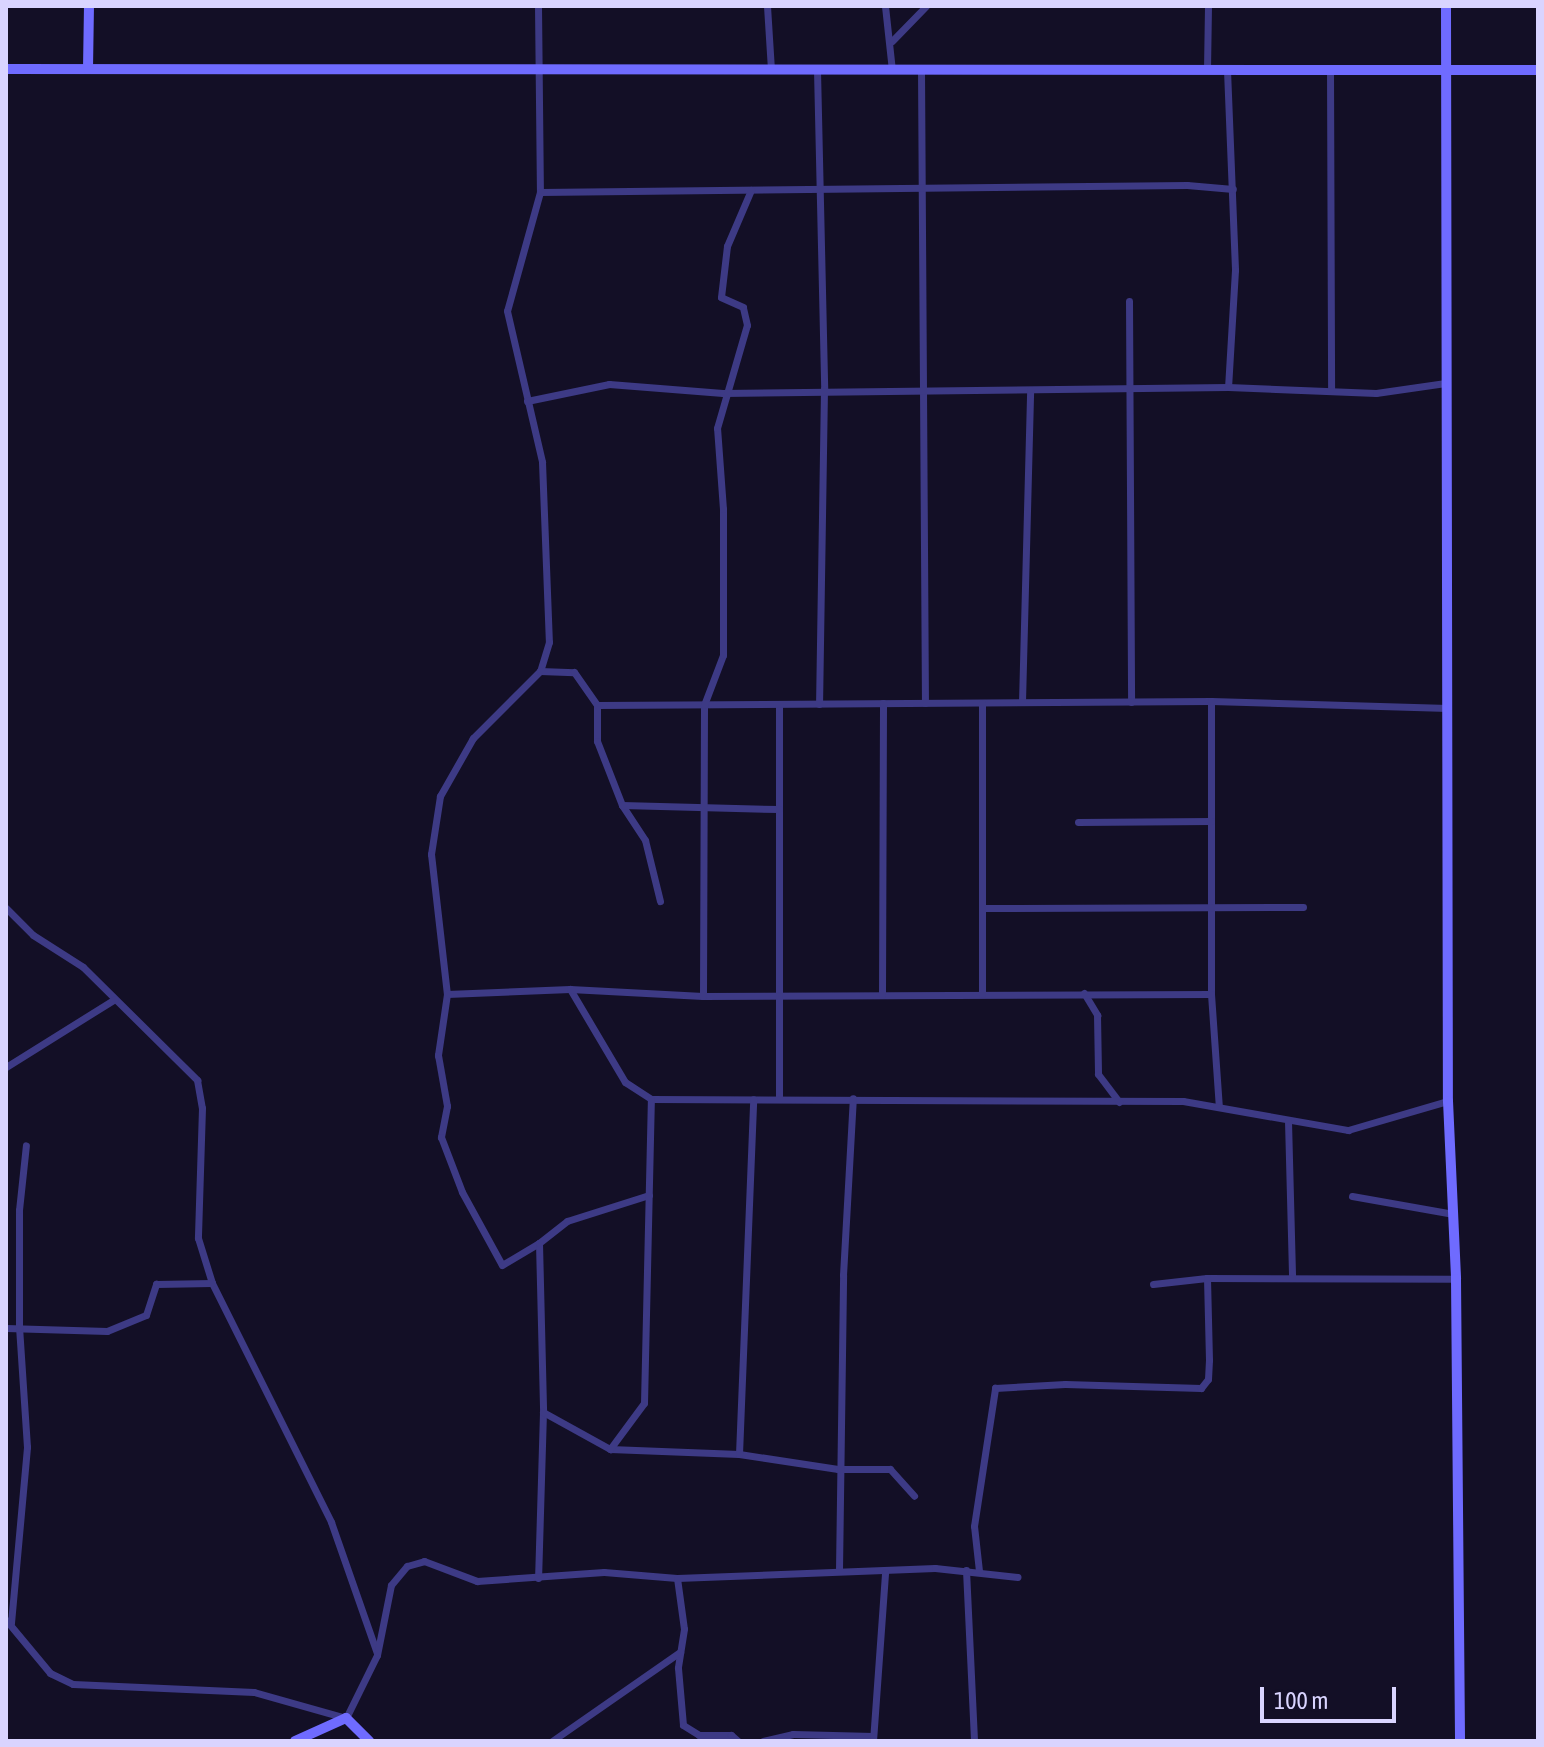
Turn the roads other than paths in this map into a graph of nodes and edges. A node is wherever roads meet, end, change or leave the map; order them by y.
1 (89, 6) edge
2 (538, 6) edge
3 (767, 6) edge
4 (885, 6) edge
5 (926, 6) edge
6 (1208, 6) edge
7 (1446, 6) edge
8 (892, 41) junction
9 (6, 69) edge
10 (88, 69) junction
11 (538, 69) junction
12 (771, 69) junction
13 (817, 70) junction
14 (892, 70) junction
15 (921, 70) junction
16 (1207, 70) junction
17 (1227, 70) junction
18 (1330, 70) junction
19 (1445, 70) junction
20 (1538, 70) edge
21 (919, 189) junction
22 (1233, 189) junction
23 (751, 190) junction
24 (818, 191) junction
25 (540, 192) junction
26 (1129, 301) dead end
27 (1445, 383) junction
28 (1228, 387) junction
29 (824, 389) junction
30 (924, 390) junction
31 (1030, 390) junction
32 (1127, 390) junction
33 (1331, 390) junction
34 (723, 393) junction
35 (527, 401) junction
36 (540, 671) junction
37 (1211, 701) junction
38 (1022, 702) junction
39 (1131, 702) junction
40 (883, 703) junction
41 (925, 703) junction
42 (982, 703) junction
43 (779, 704) junction
44 (819, 704) junction
45 (597, 705) junction
46 (704, 705) junction
47 (1451, 708) junction
48 (622, 805) junction
49 (704, 807) junction
50 (779, 809) junction
51 (1211, 821) junction
52 (1078, 822) dead end
53 (660, 901) dead end
54 (1303, 907) dead end
55 (6, 908) edge
56 (982, 908) junction
57 (1211, 908) junction
58 (570, 989) junction
59 (1084, 993) junction
60 (447, 994) junction
61 (982, 994) junction
62 (1211, 994) junction
63 (779, 995) junction
64 (882, 995) junction
65 (703, 996) junction
66 (115, 999) junction
67 (6, 1067) edge
68 (779, 1098) junction
69 (853, 1098) junction
70 (651, 1099) junction
71 (753, 1099) junction
72 (1448, 1101) junction
73 (1119, 1102) junction
74 (1219, 1107) junction
75 (1288, 1121) junction
76 (26, 1145) dead end
77 (649, 1195) junction
78 (1352, 1196) dead end
79 (1453, 1214) junction
80 (539, 1243) junction
81 (1207, 1278) junction
82 (1292, 1278) junction
83 (1456, 1279) junction
84 (212, 1283) junction
85 (1153, 1284) dead end
86 (6, 1328) edge
87 (19, 1328) junction
88 (543, 1412) junction
89 (610, 1449) junction
90 (739, 1454) junction
91 (838, 1469) junction
92 (914, 1496) dead end
93 (839, 1570) junction
94 (966, 1570) junction
95 (979, 1571) junction
96 (885, 1572) junction
97 (1018, 1577) dead end
98 (538, 1578) junction
99 (677, 1578) junction
100 (9, 1621) edge
101 (680, 1652) junction
102 (377, 1655) junction
103 (346, 1718) junction
104 (873, 1739) edge
105 (295, 1741) edge
106 (369, 1741) edge
107 (552, 1741) edge
108 (738, 1741) edge
109 (763, 1741) edge
110 (974, 1741) edge
111 (1460, 1741) edge

1 - 10 street
2 - 11 street
3 - 12 street
4 - 8 street
5 - 8 street
6 - 16 street
7 - 19 street
8 - 14 street
9 - 10 street
10 - 11 street
11 - 12 street
11 - 25 street
12 - 13 street
13 - 14 street
13 - 24 street
14 - 15 street
15 - 16 street
15 - 21 street
16 - 17 street
17 - 18 street
17 - 22 street
18 - 19 street
18 - 33 street
19 - 20 street
19 - 27 street
21 - 22 street
21 - 24 street
21 - 30 street
22 - 28 street
23 - 24 street
23 - 25 street
23 - 34 street
24 - 29 street
25 - 35 street
26 - 32 street
27 - 33 street
27 - 47 street
28 - 32 street
28 - 33 street
29 - 30 street
29 - 34 street
29 - 44 street
30 - 31 street
30 - 41 street
31 - 32 street
31 - 38 street
32 - 39 street
34 - 35 street
34 - 46 street
35 - 36 street
36 - 45 street
36 - 60 street
37 - 39 street
37 - 47 street
37 - 51 street
38 - 39 street
38 - 42 street
40 - 41 street
40 - 44 street
40 - 64 street
41 - 42 street
42 - 56 street
43 - 44 street
43 - 46 street
43 - 50 street
45 - 46 street
45 - 48 street
46 - 49 street
47 - 72 street
48 - 49 street
48 - 53 street
49 - 50 street
49 - 65 street
50 - 63 street
51 - 52 street
51 - 57 street
54 - 57 street
55 - 66 street
56 - 57 street
56 - 61 street
57 - 62 street
58 - 60 street
58 - 65 street
58 - 70 street
59 - 61 street
59 - 62 street
59 - 73 street
60 - 80 street
61 - 64 street
62 - 74 street
63 - 64 street
63 - 65 street
63 - 68 street
66 - 67 street
66 - 84 street
68 - 69 street
68 - 71 street
69 - 73 street
69 - 91 street
70 - 71 street
70 - 77 street
71 - 90 street
72 - 75 street
72 - 79 street
73 - 74 street
74 - 75 street
75 - 82 street
76 - 87 street
77 - 80 street
77 - 89 street
78 - 79 street
79 - 83 street
80 - 88 street
81 - 82 street
81 - 85 street
81 - 95 street
82 - 83 street
83 - 111 street
84 - 87 street
84 - 102 street
86 - 87 street
87 - 100 street
88 - 89 street
88 - 98 street
89 - 90 street
90 - 91 street
91 - 92 street
91 - 93 street
93 - 96 street
93 - 99 street
94 - 95 street
94 - 96 street
94 - 110 street
95 - 97 street
96 - 104 street
98 - 99 street
98 - 102 street
99 - 101 street
100 - 103 street
101 - 107 street
101 - 108 street
102 - 103 street
103 - 105 street
103 - 106 street
104 - 109 street

